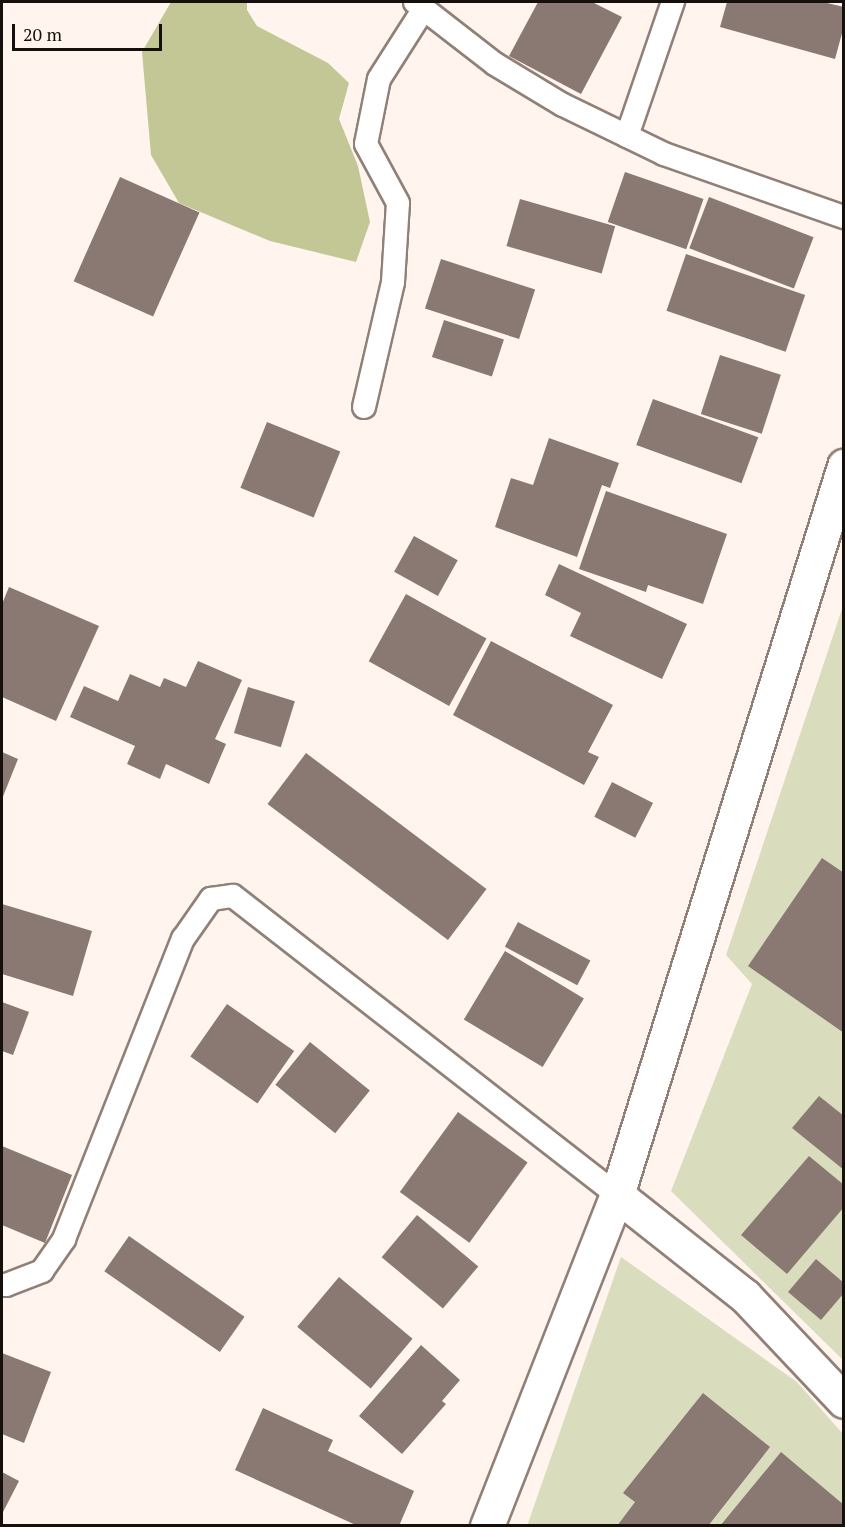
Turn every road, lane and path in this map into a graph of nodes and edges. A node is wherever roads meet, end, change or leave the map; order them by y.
1 (673, 2) edge
2 (419, 6) edge
3 (627, 136) junction
4 (843, 218) edge
5 (364, 407) dead end
6 (843, 466) edge
7 (617, 1195) junction
8 (2, 1284) edge
9 (843, 1401) edge
10 (487, 1526) edge

1 - 3 lane
2 - 3 lane
2 - 5 lane
3 - 4 lane
6 - 7 street
7 - 8 lane
7 - 9 street
7 - 10 street

